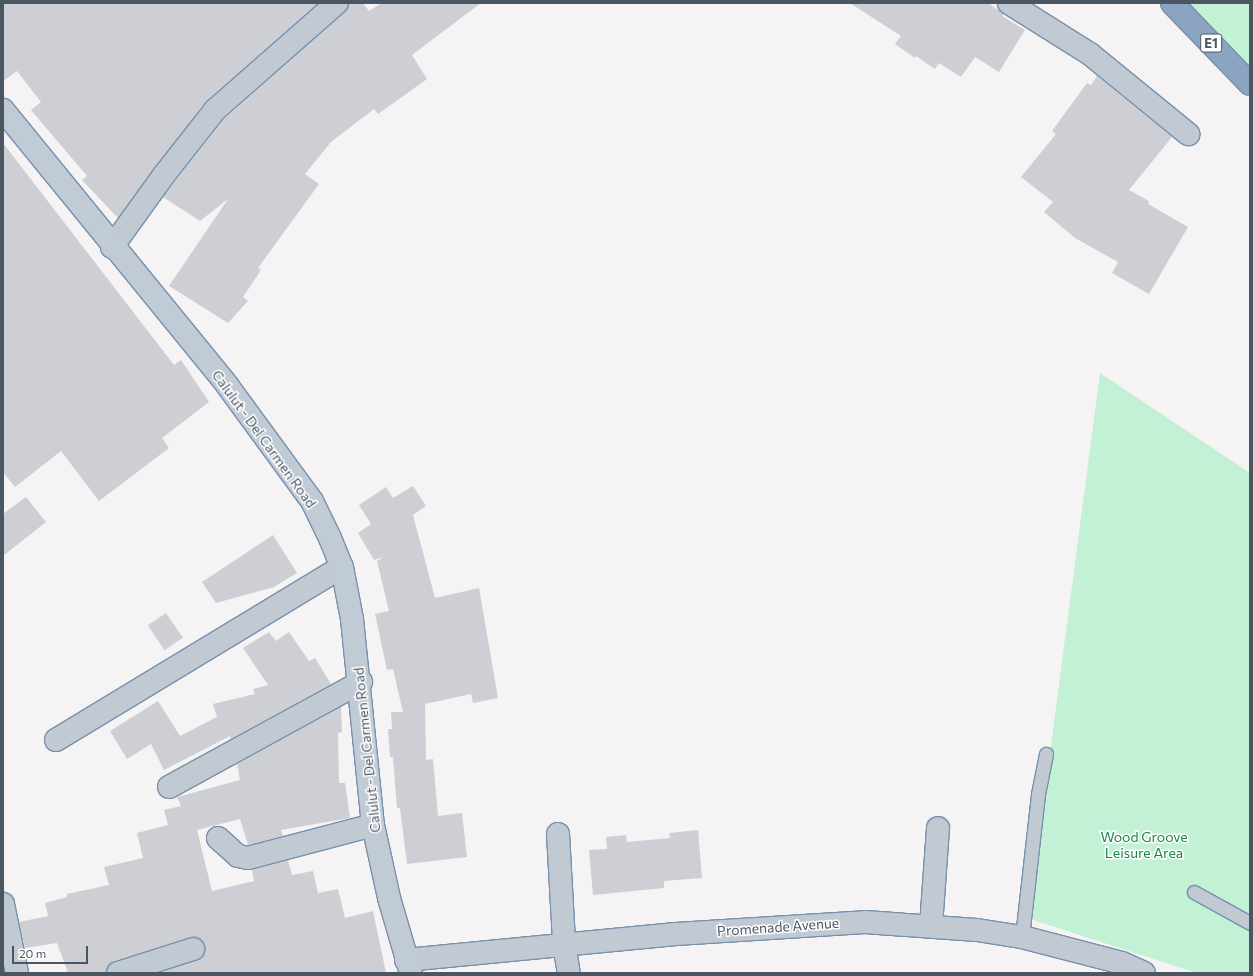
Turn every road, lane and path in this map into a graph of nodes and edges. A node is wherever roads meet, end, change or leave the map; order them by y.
1 (337, 3) edge
2 (1009, 3) edge
3 (1172, 3) edge
4 (1250, 84) edge
5 (3, 110) edge
6 (1188, 134) dead end
7 (112, 247) junction
8 (342, 567) junction
9 (361, 682) junction
10 (56, 740) dead end
11 (1046, 754) dead end
12 (169, 787) dead end
13 (373, 825) junction
14 (938, 828) dead end
15 (558, 834) dead end
16 (218, 838) dead end
17 (1194, 892) dead end
18 (3, 904) edge
19 (1250, 923) edge
20 (931, 926) junction
21 (1022, 937) junction
22 (564, 944) junction
23 (193, 949) dead end
24 (408, 966) edge
25 (17, 973) edge
26 (118, 973) edge
27 (569, 973) edge
28 (1144, 973) edge

1 - 7 street
2 - 6 street
3 - 4 highway, E1
5 - 7 main road, Calulut - Del Carmen Road
7 - 8 main road, Calulut - Del Carmen Road
8 - 9 main road, Calulut - Del Carmen Road
8 - 10 street
9 - 12 street
9 - 13 main road, Calulut - Del Carmen Road
11 - 21 lane
13 - 16 street
13 - 24 main road, Calulut - Del Carmen Road
14 - 20 street
15 - 22 street
17 - 19 lane
18 - 25 street
20 - 21 street, Promenade Avenue
20 - 22 street, Promenade Avenue
21 - 28 street, Promenade Avenue
22 - 24 street, Promenade Avenue
22 - 27 street
23 - 26 street

